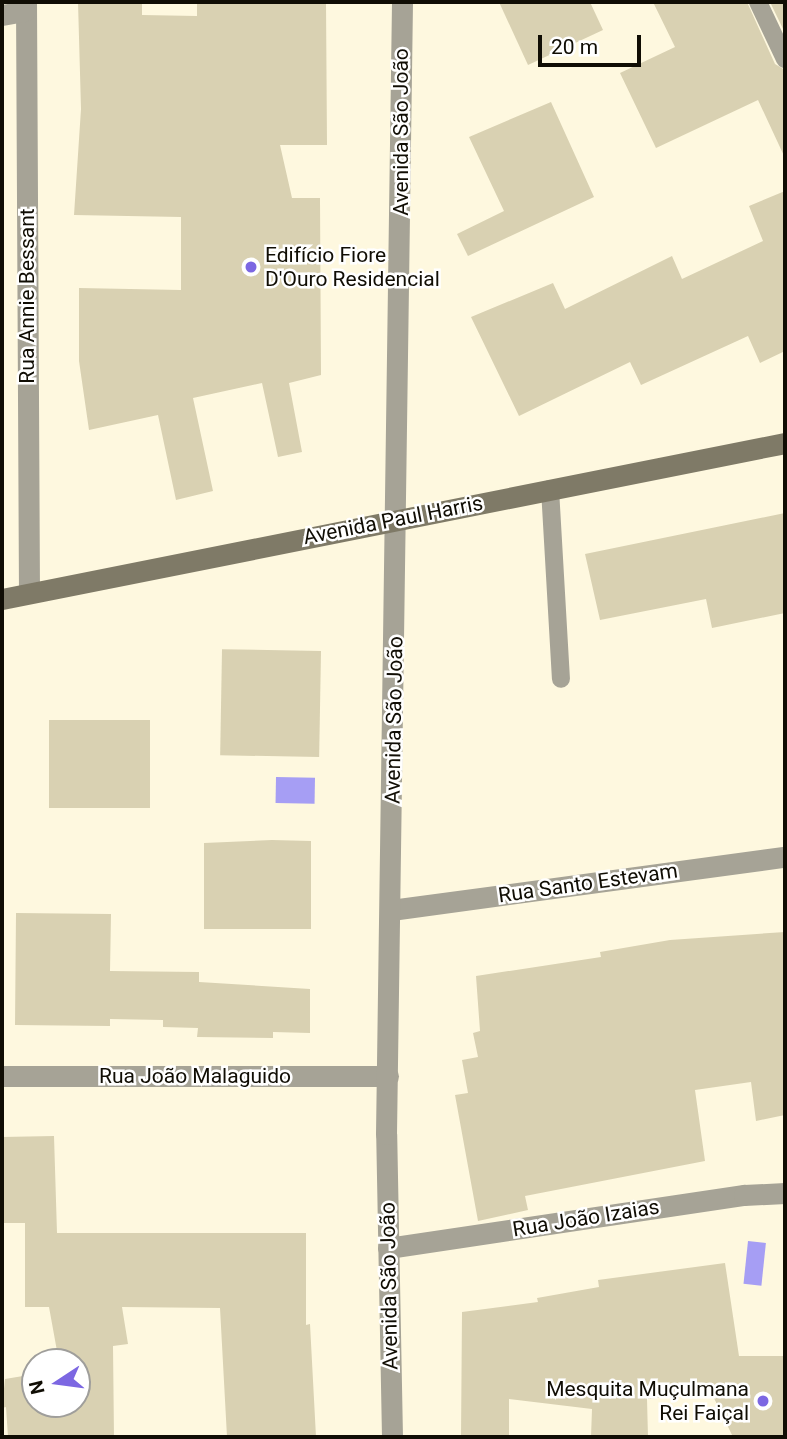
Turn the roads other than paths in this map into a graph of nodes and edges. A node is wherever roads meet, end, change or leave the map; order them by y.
1 (402, 2) edge
2 (758, 2) edge
3 (25, 6) edge
4 (2, 15) edge
5 (785, 59) edge
6 (785, 443) edge
7 (550, 489) junction
8 (398, 519) junction
9 (29, 591) junction
10 (2, 599) edge
11 (561, 679) dead end
12 (785, 857) edge
13 (391, 910) junction
14 (2, 1076) edge
15 (388, 1076) junction
16 (785, 1193) edge
17 (388, 1248) junction
18 (392, 1437) edge

1 - 8 street, Avenida São João
2 - 5 lane
3 - 4 street
3 - 9 street, Rua Annie Bessant
6 - 7 street, Avenida Paul Harris
7 - 8 street, Avenida Paul Harris
7 - 11 lane
8 - 9 street, Avenida Paul Harris
8 - 13 street, Avenida São João
9 - 10 street, Avenida Paul Harris
12 - 13 street, Rua Santo Estevam
13 - 15 street, Avenida São João
14 - 15 street, Rua João Malaguido
15 - 17 street, Avenida São João
16 - 17 street, Rua João Izaias
17 - 18 street, Avenida São João

